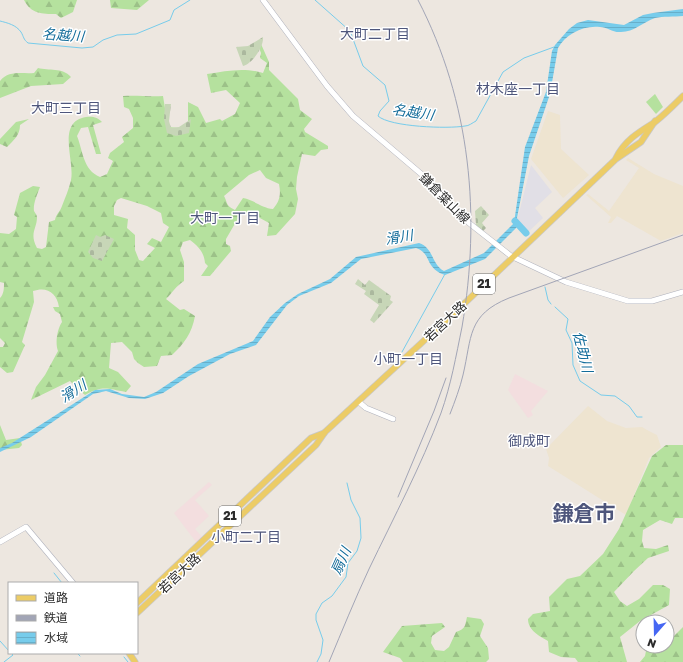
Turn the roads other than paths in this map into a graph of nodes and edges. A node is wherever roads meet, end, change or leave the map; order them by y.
1 (263, 0) edge
2 (683, 96) edge
3 (655, 121) junction
4 (616, 158) junction
5 (512, 256) junction
6 (683, 292) edge
7 (358, 402) junction
8 (393, 419) dead end
9 (325, 432) junction
10 (313, 438) junction
11 (318, 443) junction
12 (0, 542) edge
13 (71, 582) edge
14 (138, 602) edge
15 (138, 612) edge

1 - 5 main road, 鎌倉葉山線
2 - 3 main road, 若宮大路 / 21
3 - 4 main road, 若宮大路 / 21
3 - 4 main road, 若宮大路 / 21
4 - 5 main road, 若宮大路 / 21
5 - 6 main road, 鎌倉葉山線
5 - 7 main road, 若宮大路 / 21
7 - 8 main road
7 - 9 main road, 若宮大路 / 21
9 - 10 main road, 若宮大路 / 21
9 - 11 main road, 若宮大路 / 21
10 - 11 main road
10 - 14 main road, 若宮大路 / 21
11 - 15 main road, 若宮大路 / 21
12 - 13 main road

